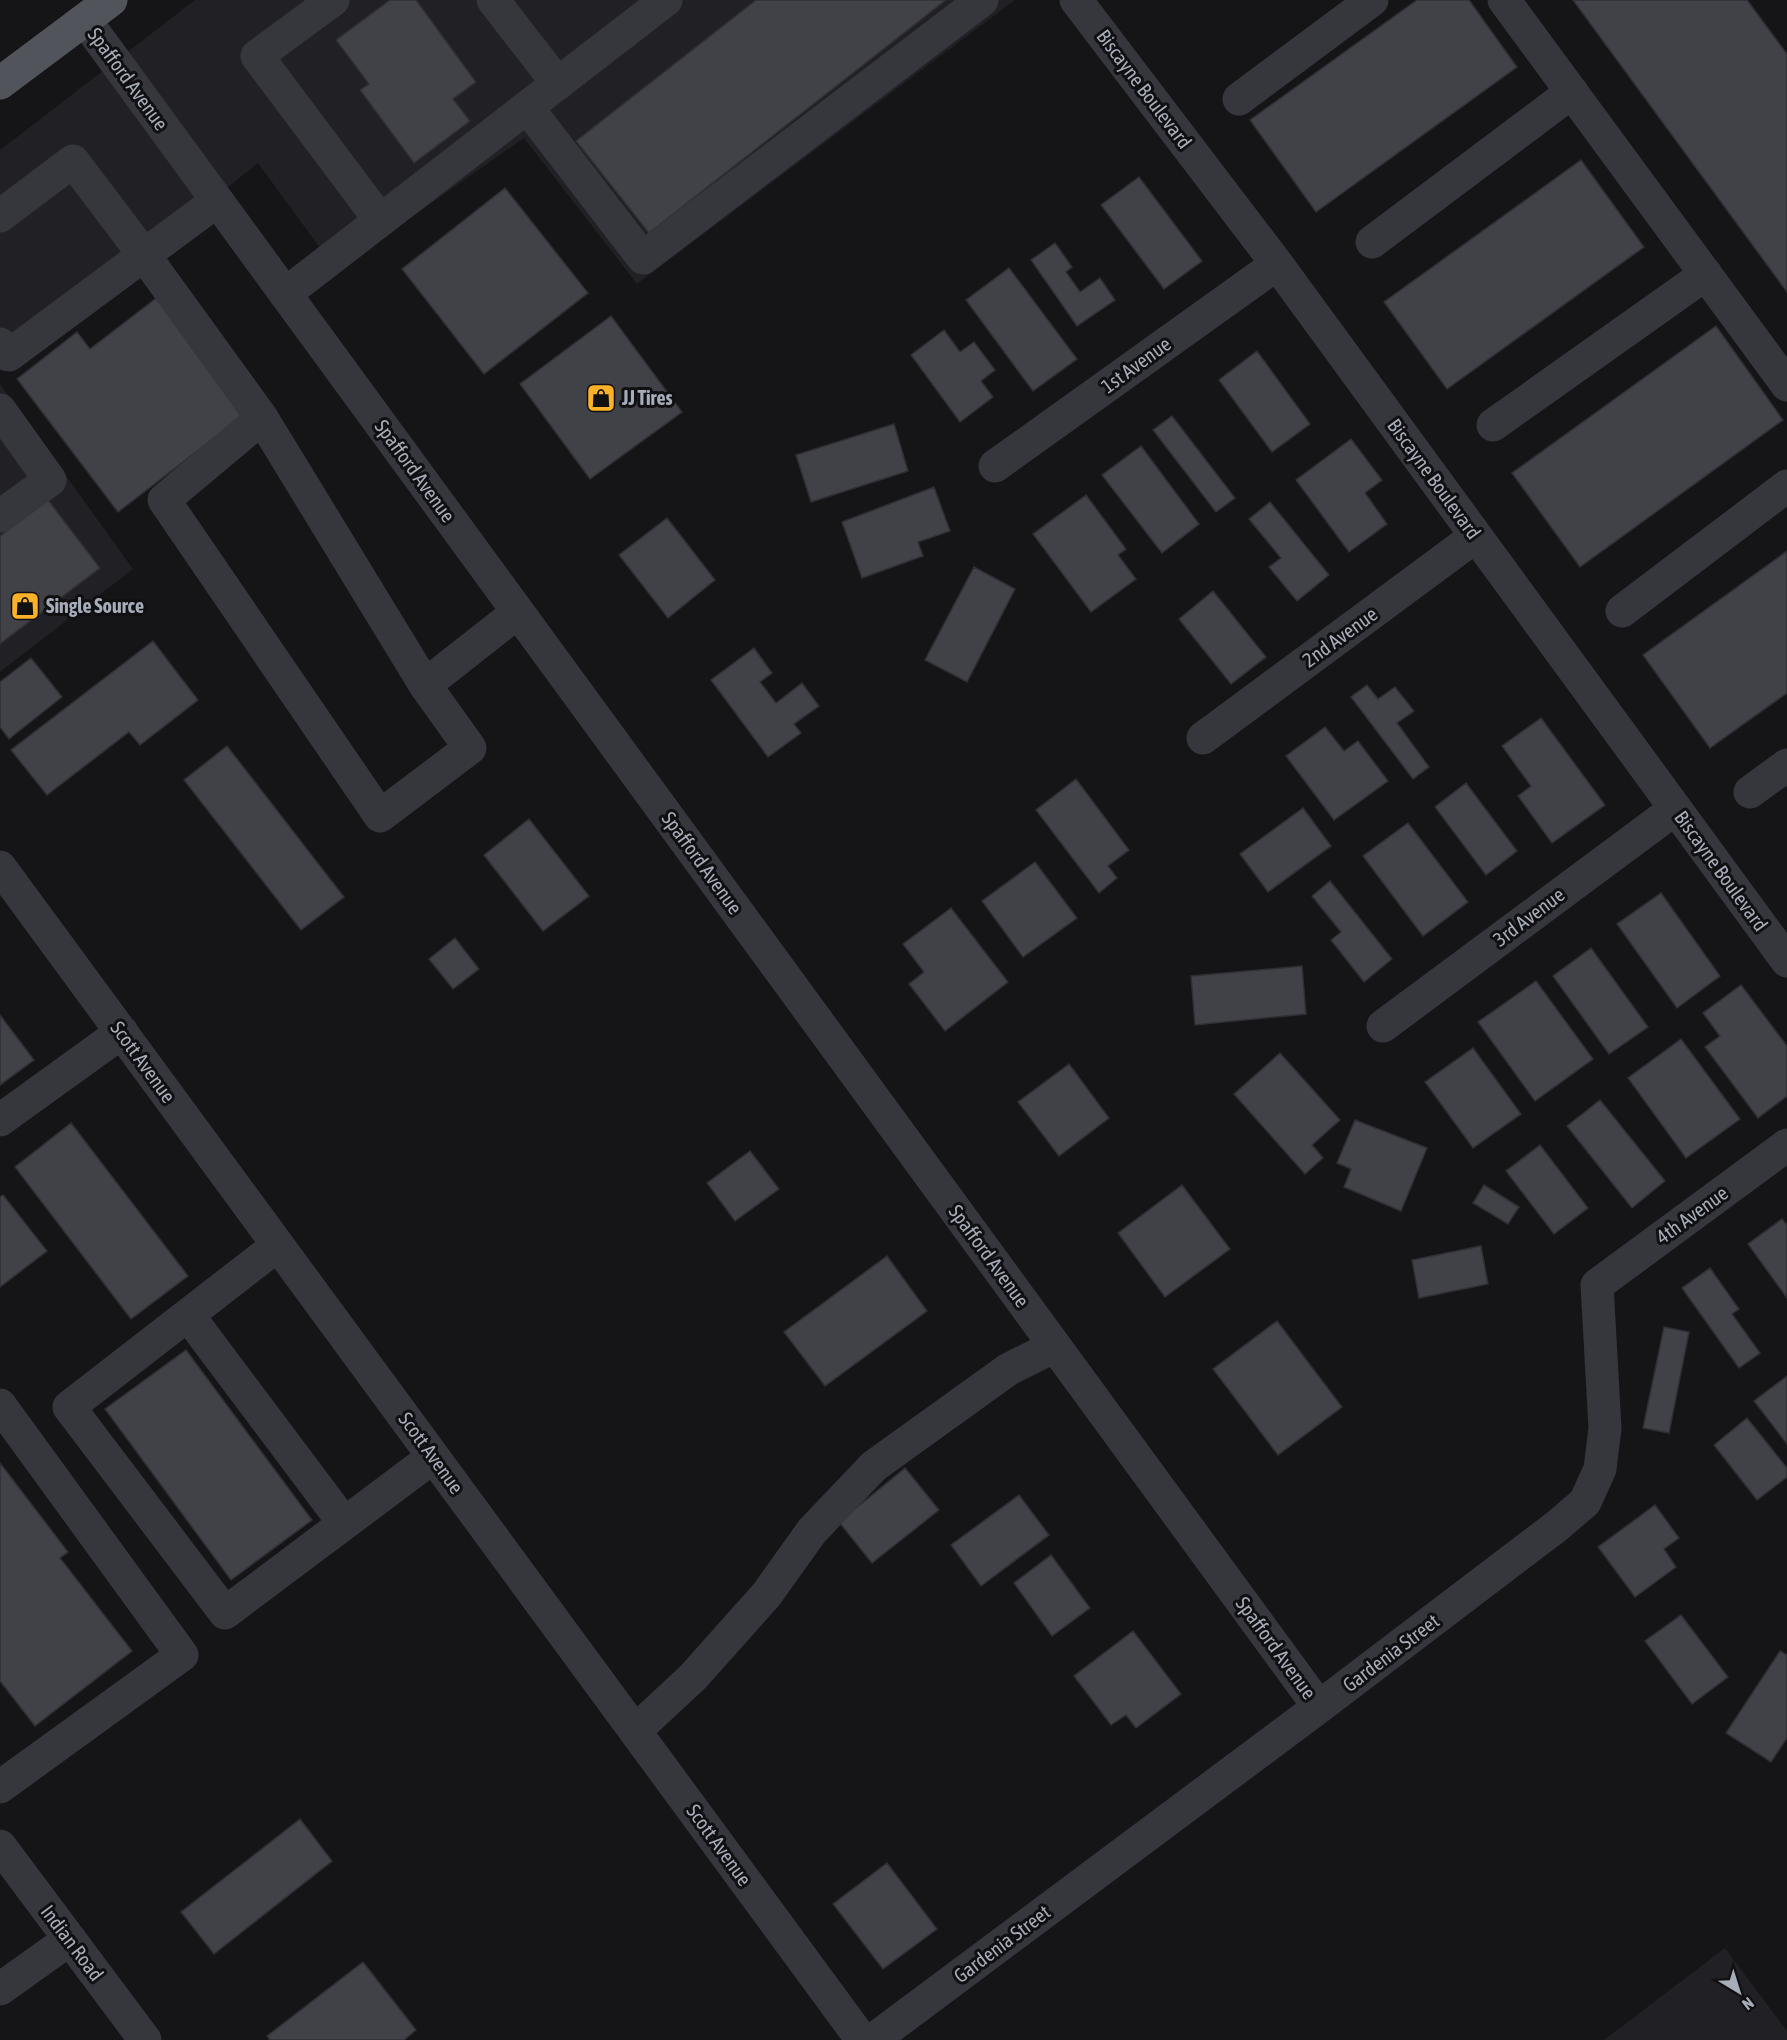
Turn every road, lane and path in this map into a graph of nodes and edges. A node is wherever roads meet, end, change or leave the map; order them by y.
1 (111, 0) edge
2 (333, 0) edge
3 (493, 0) edge
4 (982, 0) edge
5 (1076, 0) edge
6 (1372, 0) edge
7 (1504, 0) edge
8 (651, 4) edge
9 (85, 20) junction
10 (0, 83) edge
11 (558, 84) junction
12 (1572, 92) junction
13 (1239, 99) dead end
14 (527, 107) junction
15 (217, 201) junction
16 (0, 216) edge
17 (380, 220) junction
18 (1372, 242) dead end
19 (144, 255) junction
20 (1277, 264) junction
21 (1706, 274) junction
22 (285, 294) junction
23 (0, 344) edge
24 (1787, 385) edge
25 (0, 410) edge
26 (262, 418) junction
27 (1493, 425) dead end
28 (995, 466) dead end
29 (1787, 486) edge
30 (0, 516) edge
31 (1476, 537) junction
32 (1622, 611) dead end
33 (518, 612) junction
34 (425, 685) junction
35 (1203, 738) dead end
36 (1787, 765) edge
37 (1750, 792) dead end
38 (1675, 808) junction
39 (0, 867) edge
40 (1787, 961) edge
41 (1383, 1026) dead end
42 (122, 1032) junction
43 (0, 1120) edge
44 (1787, 1145) edge
45 (278, 1245) junction
46 (1597, 1285) joint
47 (188, 1315) junction
48 (1055, 1346) junction
49 (0, 1405) edge
50 (433, 1456) junction
51 (344, 1523) junction
52 (1319, 1707) junction
53 (635, 1731) junction
54 (0, 1787) edge
55 (3, 1856) edge
56 (70, 1939) junction
57 (0, 1989) edge
58 (145, 2040) edge
59 (862, 2040) edge
60 (873, 2040) edge

1 - 9 main road
2 - 17 street
3 - 11 street
4 - 14 street
5 - 20 street, Biscayne Boulevard
6 - 13 street
7 - 12 street
8 - 11 street
9 - 10 main road
9 - 15 street, Spafford Avenue
11 - 14 street
12 - 18 street
12 - 21 street
14 - 17 street
15 - 19 street
15 - 22 street, Spafford Avenue
16 - 19 street
17 - 22 street
19 - 23 street
19 - 26 street
20 - 28 street, 1st Avenue
20 - 31 street, Biscayne Boulevard
21 - 24 street
21 - 27 street
22 - 33 street, Spafford Avenue
25 - 30 street
26 - 34 street
26 - 34 street
29 - 32 street
31 - 35 street, 2nd Avenue
31 - 38 street, Biscayne Boulevard
33 - 34 street
33 - 48 street, Spafford Avenue
36 - 37 street
38 - 40 street, Biscayne Boulevard
38 - 41 street, 3rd Avenue
39 - 42 street, Scott Avenue
42 - 43 street
42 - 45 street, Scott Avenue
44 - 46 street, 4th Avenue
45 - 47 street
45 - 50 street, Scott Avenue
46 - 52 street, Gardenia Street
47 - 51 street
47 - 51 street
48 - 52 street, Spafford Avenue
48 - 53 street
49 - 54 street
50 - 51 street
50 - 53 street, Scott Avenue
52 - 60 street, Gardenia Street
53 - 59 street, Scott Avenue
55 - 56 street, Indian Road
56 - 57 street
56 - 58 street, Indian Road

